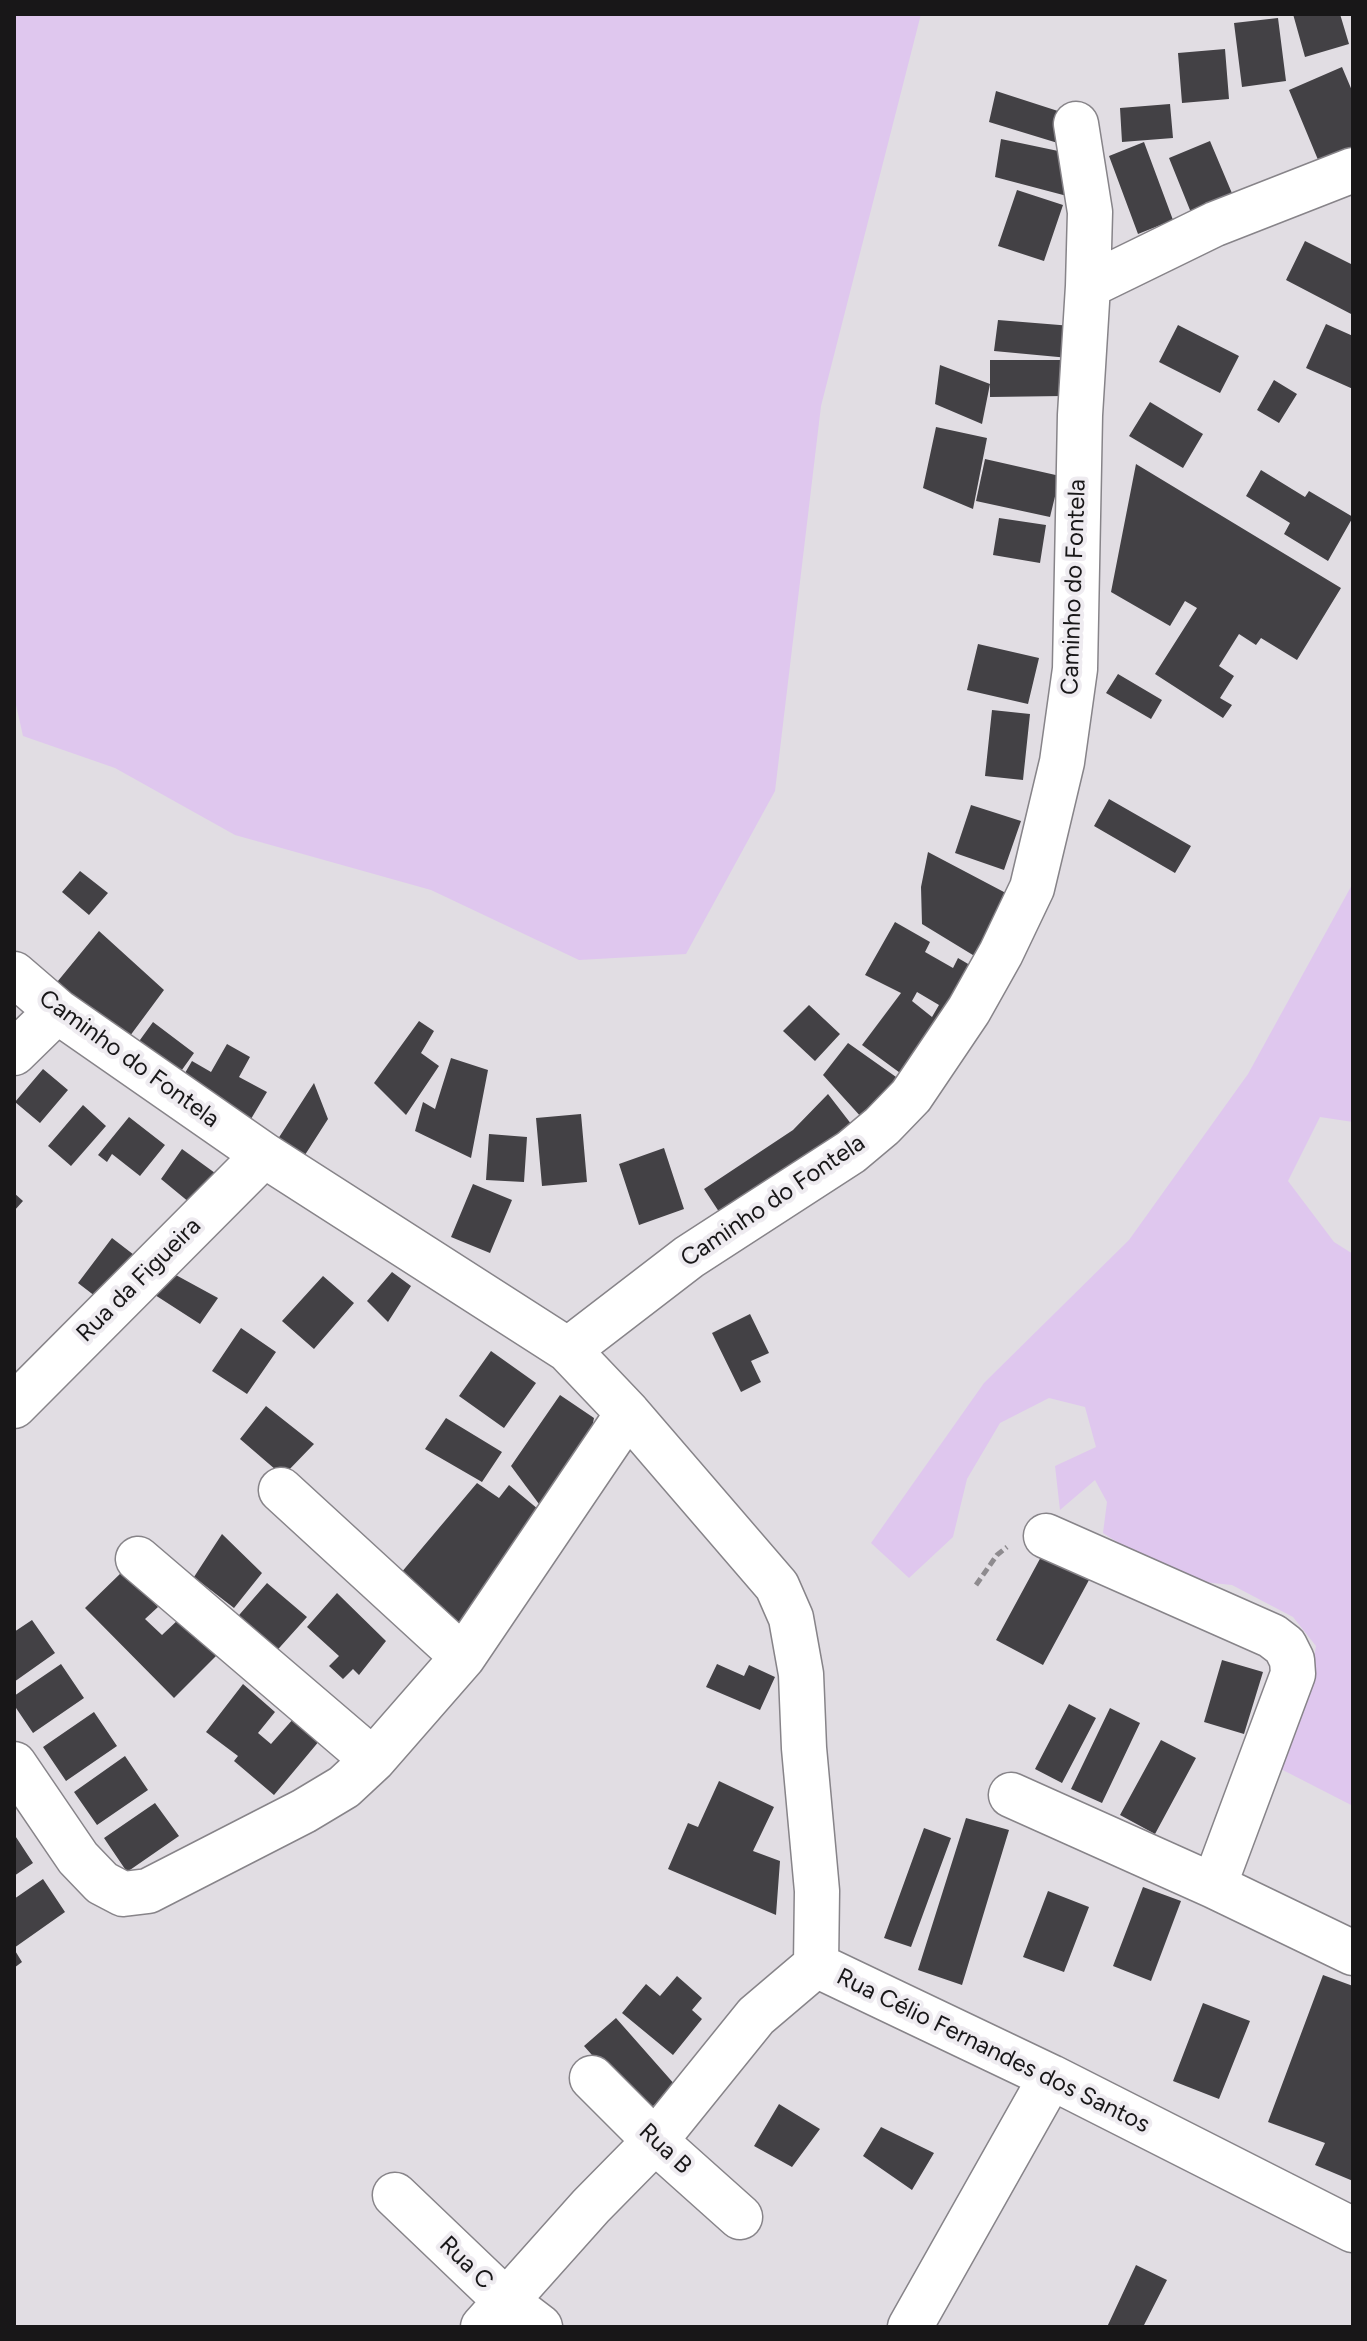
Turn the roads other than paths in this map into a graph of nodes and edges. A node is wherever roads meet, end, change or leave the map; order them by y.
1 (1076, 124) dead end
2 (1353, 170) edge
3 (1088, 286) junction
4 (14, 974) edge
5 (57, 1011) junction
6 (14, 1053) edge
7 (264, 1155) junction
8 (568, 1350) junction
9 (14, 1406) edge
10 (628, 1413) junction
11 (281, 1490) dead end
12 (1046, 1536) dead end
13 (138, 1559) dead end
14 (463, 1657) junction
15 (373, 1760) junction
16 (14, 1764) edge
17 (1011, 1795) dead end
18 (1214, 1886) junction
19 (1353, 1953) edge
20 (816, 1965) junction
21 (1051, 2077) junction
22 (592, 2078) dead end
23 (655, 2141) junction
24 (395, 2195) dead end
25 (740, 2217) dead end
26 (1353, 2230) edge
27 (510, 2318) edge
28 (910, 2327) edge

1 - 3 street, Caminho do Fontela
2 - 3 street
3 - 8 street, Caminho do Fontela
4 - 5 street, Caminho do Fontela
5 - 6 street
5 - 7 street, Caminho do Fontela
7 - 8 street, Caminho do Fontela
7 - 9 street, Rua da Figueira
8 - 10 street, Caminho do Fontela
10 - 14 street
10 - 20 street, Caminho do Fontela
11 - 14 street
12 - 18 street
13 - 15 street
14 - 15 street
15 - 16 street
17 - 18 street
18 - 19 street
20 - 21 street, Rua Célio Fernandes dos Santos
20 - 23 street, Rua Célio Fernandes dos Santos
21 - 26 street, Rua Célio Fernandes dos Santos
21 - 28 street
22 - 23 street, Rua B
23 - 25 street, Rua B
23 - 27 street, Rua Célio Fernandes dos Santos
24 - 27 street, Rua C

